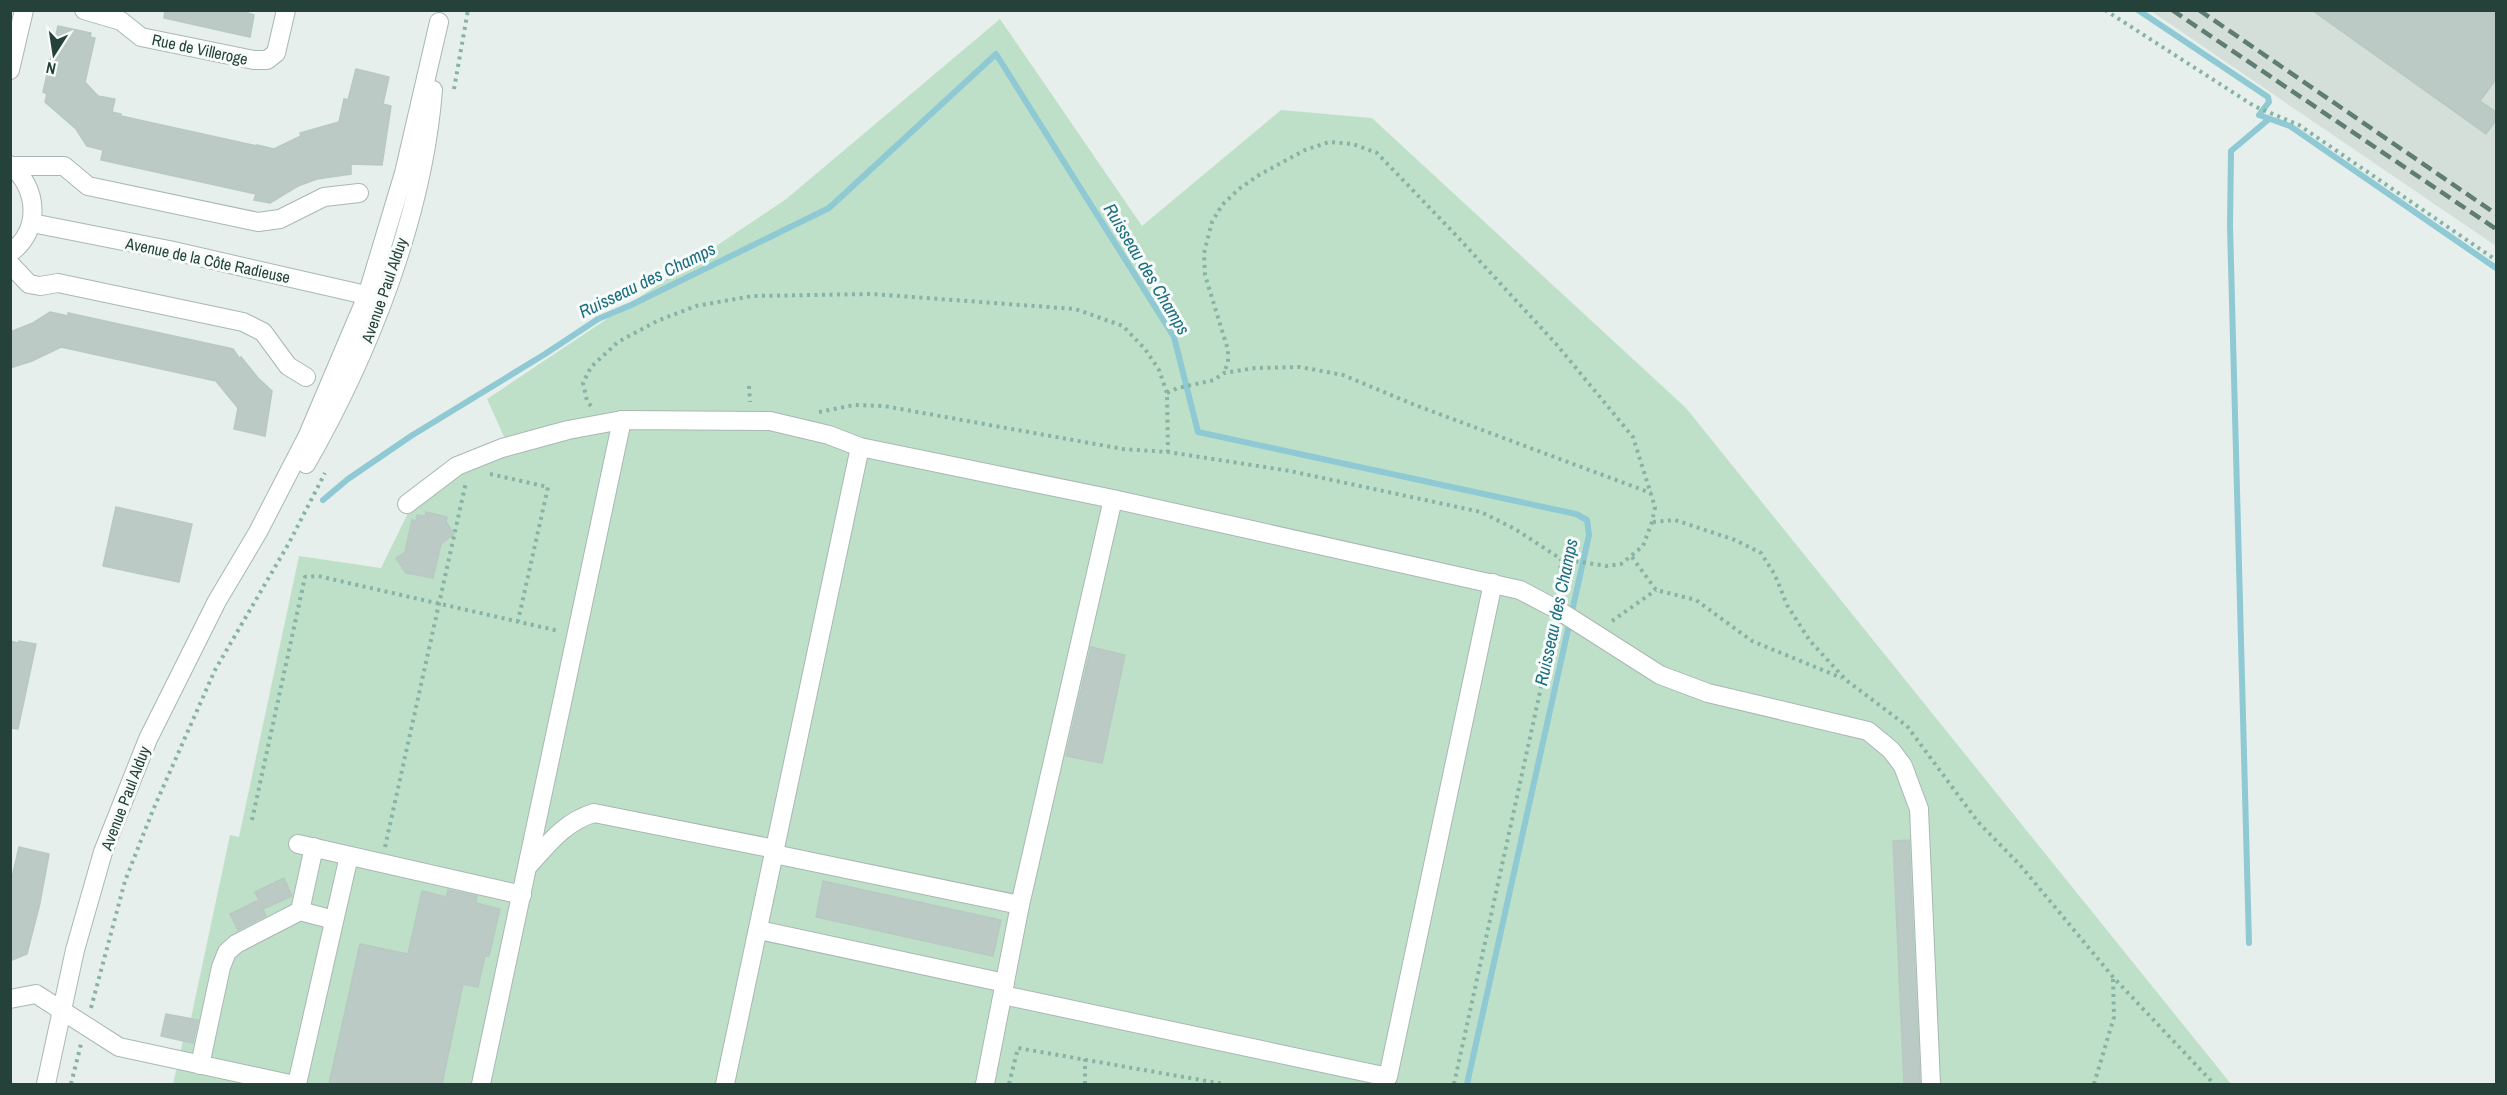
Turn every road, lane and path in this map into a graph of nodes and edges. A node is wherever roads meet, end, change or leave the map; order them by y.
1 (24, 10) edge
2 (84, 10) edge
3 (286, 10) edge
4 (468, 10) edge
5 (2105, 10) edge
6 (439, 16) edge
7 (10, 70) edge
8 (453, 94) dead end
9 (11, 165) edge
10 (359, 193) dead end
11 (32, 223) junction
12 (10, 252) edge
13 (2496, 260) edge
14 (10, 264) edge
15 (375, 297) junction
16 (1224, 373) junction
17 (306, 377) dead end
18 (1167, 393) junction
19 (813, 413) dead end
20 (622, 420) junction
21 (860, 447) junction
22 (1168, 452) junction
23 (327, 470) dead end
24 (481, 471) dead end
25 (467, 480) dead end
26 (1652, 494) junction
27 (1113, 499) junction
28 (407, 504) dead end
29 (1652, 522) junction
30 (1632, 557) junction
31 (1561, 559) junction
32 (1493, 583) junction
33 (1656, 590) junction
34 (439, 603) junction
35 (1566, 615) junction
36 (518, 621) junction
37 (1594, 634) junction
38 (577, 635) junction
39 (1846, 680) junction
40 (252, 820) dead end
41 (775, 852) junction
42 (349, 856) junction
43 (381, 864) junction
44 (528, 866) junction
45 (522, 895) junction
46 (1020, 905) junction
47 (300, 911) junction
48 (334, 920) junction
49 (759, 930) junction
50 (2113, 976) junction
51 (1004, 989) junction
52 (10, 999) edge
53 (62, 1011) junction
54 (86, 1026) junction
55 (1086, 1059) junction
56 (200, 1065) junction
57 (46, 1084) edge
58 (71, 1084) edge
59 (290, 1084) edge
60 (297, 1084) edge
61 (482, 1084) edge
62 (724, 1084) edge
63 (985, 1084) edge
64 (1009, 1084) edge
65 (1084, 1084) edge
66 (1224, 1084) edge
67 (1454, 1084) edge
68 (1931, 1084) edge
69 (2094, 1084) edge
70 (2214, 1084) edge

1 - 7 street
2 - 3 street, Rue de Villeroge
4 - 8 path
5 - 13 path
6 - 15 street, Avenue Paul Alduy
9 - 10 street
9 - 11 street
11 - 12 street
11 - 15 street, Avenue de la Côte Radieuse
14 - 17 street
15 - 53 street, Avenue Paul Alduy
16 - 18 path
16 - 26 path
16 - 26 path
18 - 20 path
18 - 22 path
19 - 22 path
20 - 21 street
20 - 28 street
20 - 38 street
21 - 27 street
21 - 41 street
22 - 31 path
23 - 54 path
24 - 36 path
25 - 34 path
26 - 29 path
27 - 32 street
27 - 46 street
29 - 30 path
29 - 39 path
30 - 31 path
30 - 33 path
31 - 35 path
32 - 35 street
32 - 51 street
33 - 37 path
33 - 39 path
34 - 36 path
34 - 40 path
34 - 43 path
35 - 37 street
35 - 67 path
36 - 38 path
37 - 68 street
38 - 44 street
39 - 50 path
41 - 44 street
41 - 46 street
41 - 49 street
42 - 43 street
42 - 47 street
42 - 48 street
43 - 45 street
44 - 45 street
45 - 61 street
46 - 51 street
47 - 48 street
47 - 56 street
48 - 60 street
49 - 51 street
49 - 62 street
50 - 69 path
50 - 70 path
51 - 63 street
52 - 53 street
53 - 54 street
53 - 57 street, Avenue Paul Alduy
54 - 56 street
54 - 58 path
55 - 64 path
55 - 65 path
55 - 66 path
56 - 59 street

